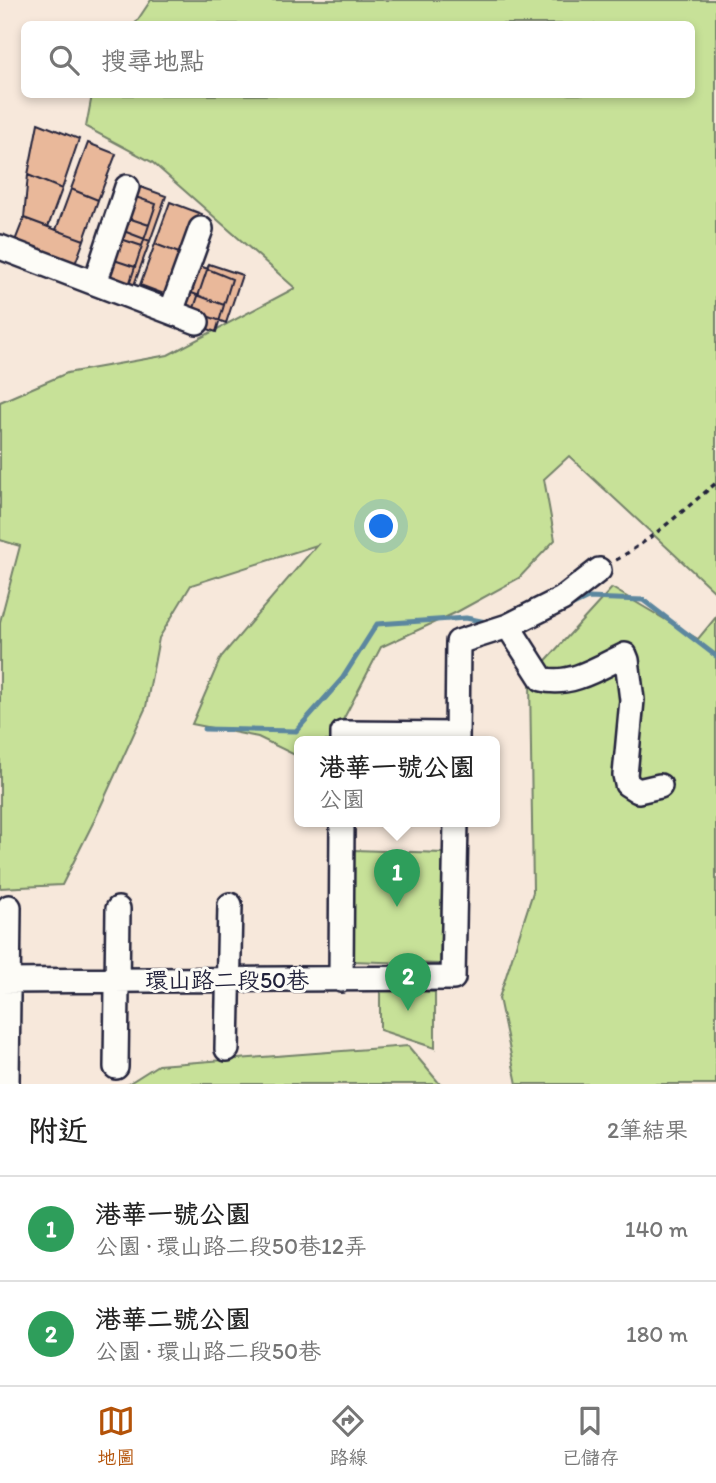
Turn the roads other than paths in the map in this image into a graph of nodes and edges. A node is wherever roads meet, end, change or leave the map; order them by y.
1 (127, 187) dead end
2 (201, 229) dead end
3 (0, 247) edge
4 (95, 283) junction
5 (172, 312) junction
6 (197, 322) dead end
7 (599, 570) road end
8 (515, 622) junction
9 (343, 736) edge
10 (428, 736) edge
11 (457, 736) edge
12 (660, 786) dead end
13 (342, 827) edge
14 (456, 827) edge
15 (230, 905) dead end
16 (9, 907) dead end
17 (118, 909) dead end
18 (229, 980) junction
19 (341, 980) junction
20 (4, 981) edge
21 (117, 981) junction
22 (227, 1049) dead end
23 (116, 1068) dead end
24 (7, 1082) dead end

1 - 4 street
2 - 5 street
3 - 4 street
4 - 5 street
5 - 6 street
7 - 8 street
8 - 11 street
8 - 12 street
9 - 10 street
13 - 19 street
14 - 19 street, 環山路二段50巷
15 - 18 street
16 - 20 street
17 - 21 street
18 - 19 street, 環山路二段50巷
18 - 21 street, 環山路二段50巷
18 - 22 street
20 - 21 street, 環山路二段50巷
20 - 24 street
21 - 23 street

